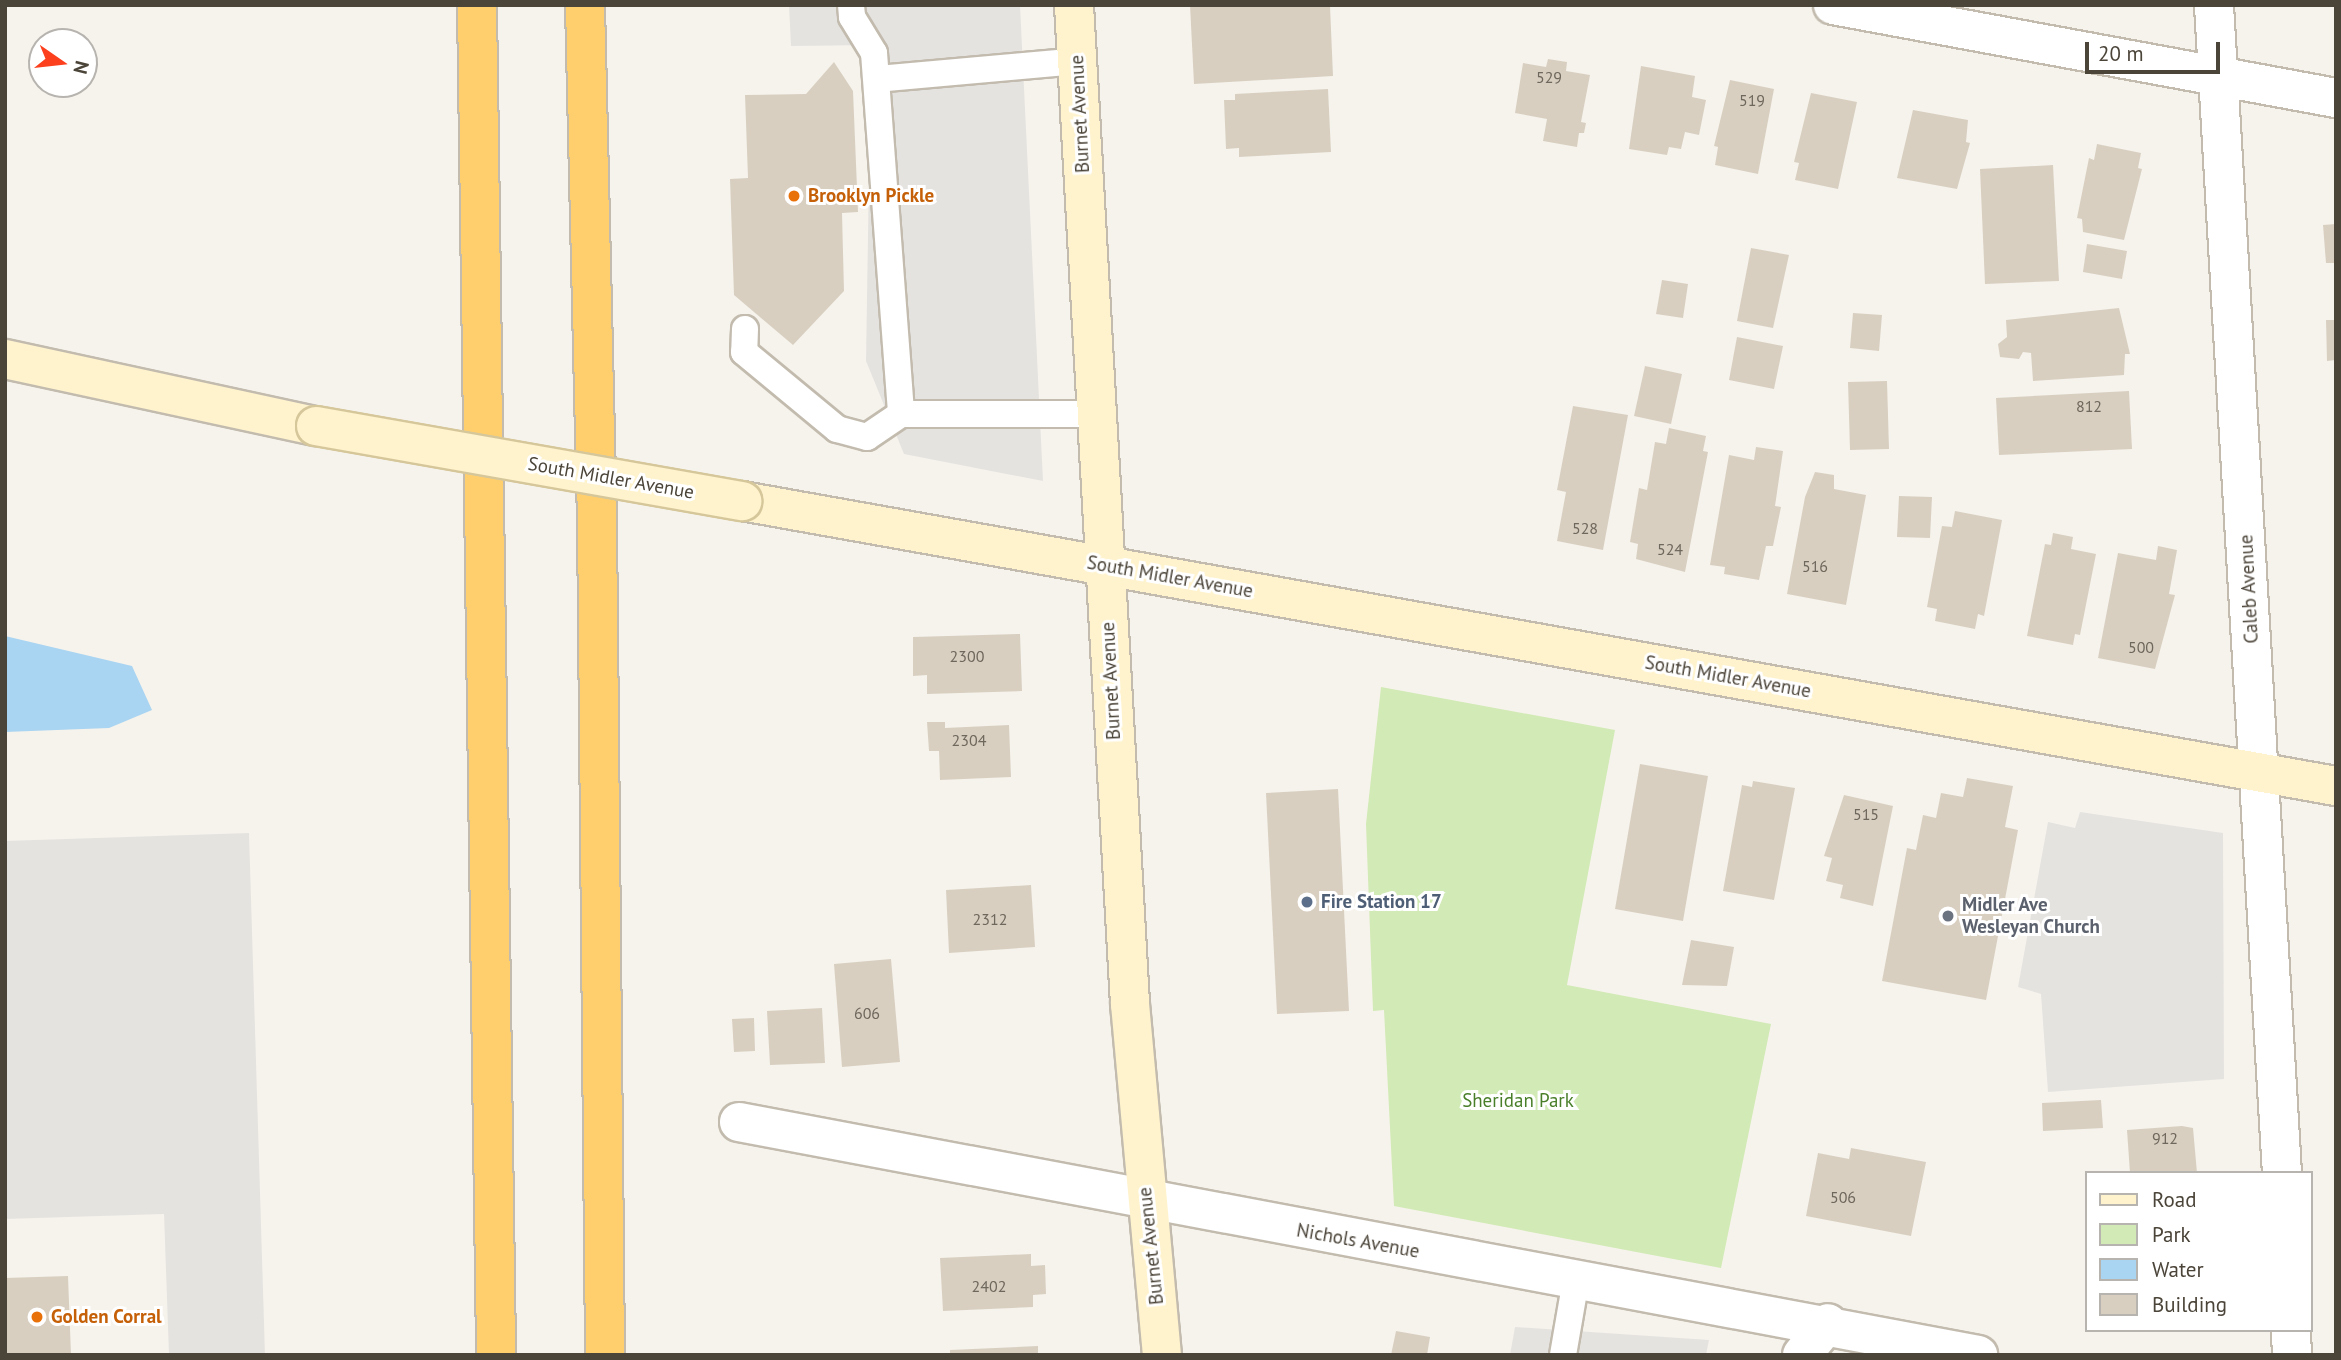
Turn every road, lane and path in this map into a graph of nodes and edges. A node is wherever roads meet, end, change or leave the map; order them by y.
1 (477, 5) edge
2 (585, 5) edge
3 (851, 5) edge
4 (1074, 5) edge
5 (1833, 5) edge
6 (2214, 5) edge
7 (1077, 61) junction
8 (2219, 77) junction
9 (877, 79) junction
10 (2336, 98) edge
11 (746, 329) dead end
12 (5, 359) edge
13 (901, 414) junction
14 (1096, 414) junction
15 (1104, 565) junction
16 (2260, 772) junction
17 (2336, 786) edge
18 (739, 1122) dead end
19 (2282, 1171) edge
20 (1146, 1202) junction
21 (1576, 1280) junction
22 (1828, 1323) junction
23 (2291, 1332) edge
24 (496, 1355) edge
25 (605, 1355) edge
26 (1161, 1355) edge
27 (1563, 1355) edge
28 (1802, 1355) edge
29 (1978, 1355) edge
30 (2292, 1355) edge

1 - 24 highway
2 - 25 highway
3 - 9 lane
4 - 7 main road, Burnet Avenue
5 - 8 street
6 - 8 street, Caleb Avenue
7 - 9 lane
7 - 14 main road, Burnet Avenue
8 - 10 street
8 - 16 street, Caleb Avenue
9 - 13 lane
11 - 13 lane
12 - 15 main road, South Midler Avenue, bridge
13 - 14 lane
14 - 15 main road, Burnet Avenue
15 - 16 main road, South Midler Avenue
15 - 20 main road, Burnet Avenue
16 - 17 main road, South Midler Avenue
16 - 19 street, Caleb Avenue
18 - 20 street, Nichols Avenue
20 - 21 street, Nichols Avenue
20 - 26 main road, Burnet Avenue
21 - 22 street, Nichols Avenue
21 - 27 lane
22 - 28 street
22 - 29 street, Nichols Avenue
23 - 30 street

